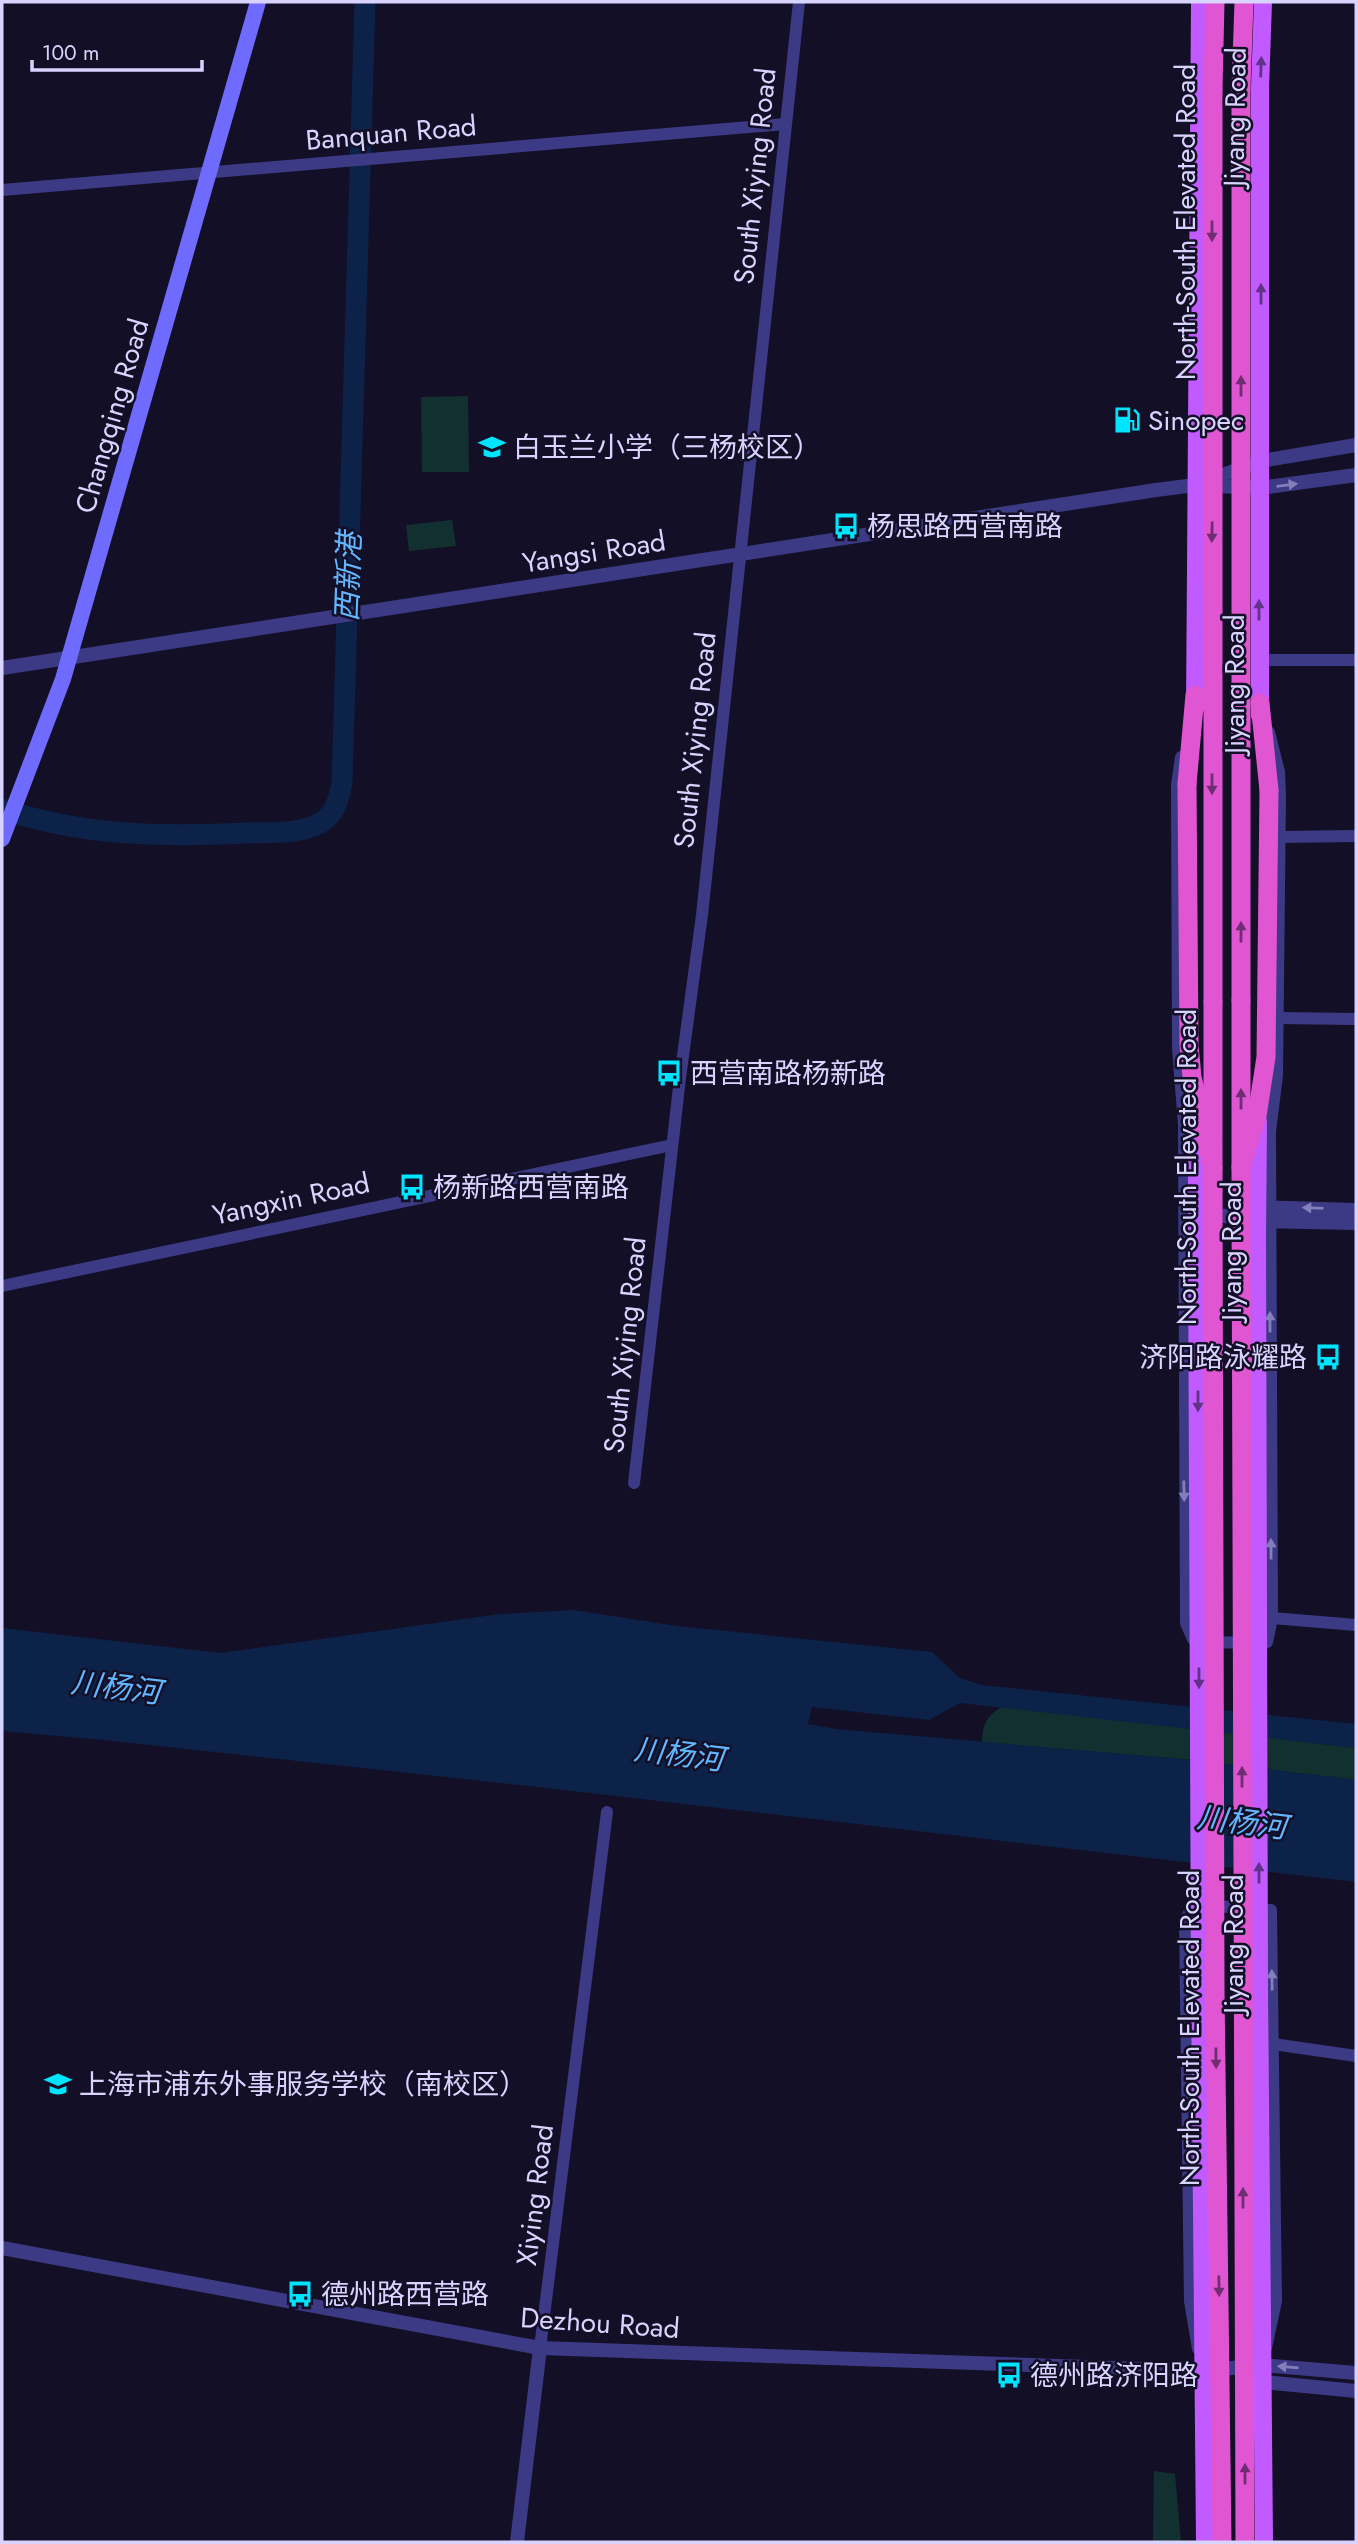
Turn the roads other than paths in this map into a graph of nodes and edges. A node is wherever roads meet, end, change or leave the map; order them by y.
1 (258, 2) edge
2 (799, 2) edge
3 (1200, 2) edge
4 (1215, 2) edge
5 (1244, 2) edge
6 (1264, 2) edge
7 (785, 124) junction
8 (209, 173) junction
9 (2, 190) edge
10 (1356, 446) edge
11 (1261, 461) junction
12 (1356, 475) edge
13 (1195, 485) junction
14 (1260, 488) junction
15 (739, 554) junction
16 (70, 657) junction
17 (1259, 660) junction
18 (1356, 660) edge
19 (2, 668) edge
20 (1195, 695) junction
21 (1260, 702) junction
22 (1356, 836) edge
23 (1279, 837) junction
24 (2, 839) edge
25 (1277, 1018) junction
26 (1356, 1019) edge
27 (672, 1145) junction
28 (1241, 1167) junction
29 (1213, 1168) junction
30 (1356, 1210) edge
31 (1198, 1212) junction
32 (1262, 1218) junction
33 (1356, 1223) edge
34 (2, 1286) edge
35 (634, 1483) dead end
36 (1272, 1618) junction
37 (1356, 1625) edge
38 (607, 1812) dead end
39 (1273, 2044) junction
40 (1356, 2056) edge
41 (2, 2248) edge
42 (540, 2348) junction
43 (1203, 2371) junction
44 (1356, 2373) edge
45 (1262, 2374) junction
46 (1356, 2391) edge
47 (1217, 2541) edge
48 (1250, 2541) edge
49 (517, 2542) edge

1 - 8 main road, Changqing Road
2 - 7 street, South Xiying Road
3 - 13 main road, Jiyang Road
4 -> 29 highway, North-South Elevated Road, bridge
28 -> 5 highway, North-South Elevated Road, bridge
11 -> 6 main road, Jiyang Road
7 - 8 street, Banquan Road
7 - 15 street, South Xiying Road
8 - 9 street, Banquan Road
8 - 16 main road, Changqing Road
10 - 11 street
11 - 13 street
11 - 14 main road, Jiyang Road
14 -> 12 street
13 - 14 street
13 - 15 street, Yangsi Road
13 - 20 main road, Jiyang Road
17 -> 14 main road, Jiyang Road
15 - 16 street, Yangsi Road
15 - 27 street, South Xiying Road
16 - 19 street, Yangsi Road
16 - 24 main road, Changqing Road
17 - 18 street
17 - 21 main road, Jiyang Road
20 - 29 highway, bridge
20 - 31 main road, Jiyang Road
20 -> 36 street
21 - 23 street
21 - 28 highway, bridge
21 - 32 main road, Jiyang Road
22 - 23 street
23 - 25 street
25 - 26 street
25 - 32 street
27 - 34 street, Yangxin Road
27 - 35 street, South Xiying Road
48 -> 28 highway, North-South Elevated Road, bridge
29 -> 47 highway, North-South Elevated Road, bridge
30 -> 32 street
31 - 32 street
31 -> 43 main road, Jiyang Road, bridge
32 - 33 street
36 -> 32 street
45 -> 32 main road, Jiyang Road, bridge
36 - 37 street
38 - 42 street, Xiying Road
39 - 40 street
39 -> 43 street
39 - 45 street
41 - 42 street, Dezhou Road
42 - 43 street, Dezhou Road
42 - 49 street, Xiying Road
43 - 45 street, Dezhou Road
43 - 47 main road, Jiyang Road
44 -> 45 street, Dezhou Road
45 - 46 street, Dezhou Road
45 - 48 main road, Jiyang Road

